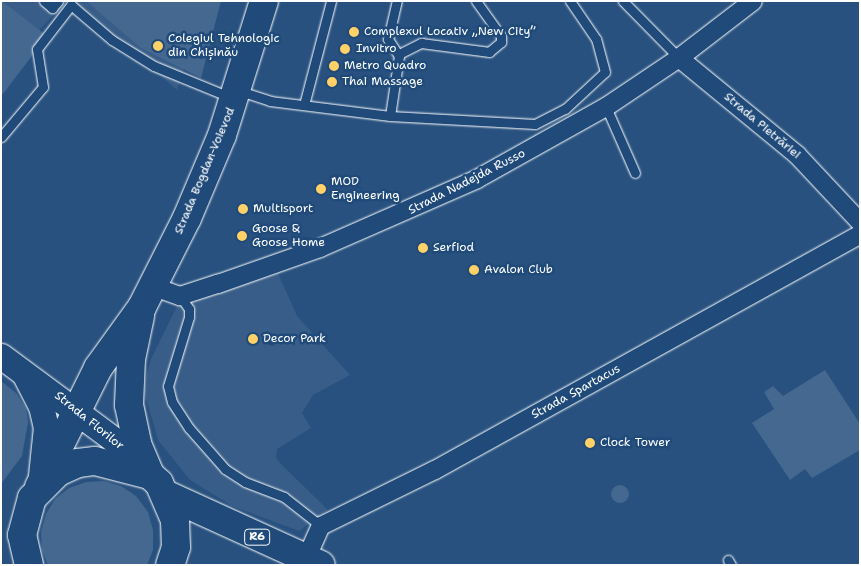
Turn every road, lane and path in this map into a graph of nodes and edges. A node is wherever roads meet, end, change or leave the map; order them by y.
1 (44, 1) edge
2 (58, 1) edge
3 (264, 1) edge
4 (331, 1) edge
5 (397, 1) edge
6 (476, 1) edge
7 (570, 1) edge
8 (623, 1) edge
9 (754, 1) edge
10 (399, 54) junction
11 (679, 58) junction
12 (236, 94) junction
13 (304, 105) junction
14 (606, 107) junction
15 (390, 116) junction
16 (1, 137) edge
17 (636, 173) dead end
18 (860, 222) edge
19 (860, 234) edge
20 (147, 296) junction
21 (180, 296) junction
22 (1, 356) edge
23 (98, 368) junction
24 (24, 373) junction
25 (77, 410) junction
26 (157, 484) junction
27 (39, 487) junction
28 (26, 511) junction
29 (321, 526) junction
30 (1, 535) edge
31 (314, 562) edge
32 (29, 565) edge
33 (170, 565) edge

1 - 2 lane
3 - 12 main road, Strada Bogdan-Voievod
4 - 13 lane
5 - 10 lane
6 - 10 lane
7 - 15 lane
8 - 11 lane
9 - 11 street, Strada Nadejda Russo
10 - 15 lane
11 - 14 street, Strada Nadejda Russo
11 - 18 street, Strada Pietrăriei
12 - 13 lane
12 - 16 lane
12 - 20 main road, Strada Bogdan-Voievod
13 - 15 lane
14 - 17 lane
14 - 21 street, Strada Nadejda Russo
19 - 29 street, Strada Spartacus
20 - 21 street
20 - 23 main road, Strada Bogdan-Voievod
20 - 26 main road, Strada Bogdan-Voievod
21 - 29 lane
22 - 24 main road, Strada Florilor
23 - 24 main road, Strada Florilor
23 - 25 main road, Strada Bogdan-Voievod
24 - 25 main road, Strada Florilor
24 - 27 main road, Strada Florilor
25 - 26 main road, Strada Florilor
25 - 27 main road, Strada Bogdan-Voievod
26 - 27 main road
26 - 31 main road, R6
26 - 33 main road, Strada Bogdan-Voievod
27 - 28 main road, Strada Bogdan-Voievod
28 - 30 main road
28 - 32 main road
29 - 31 street

